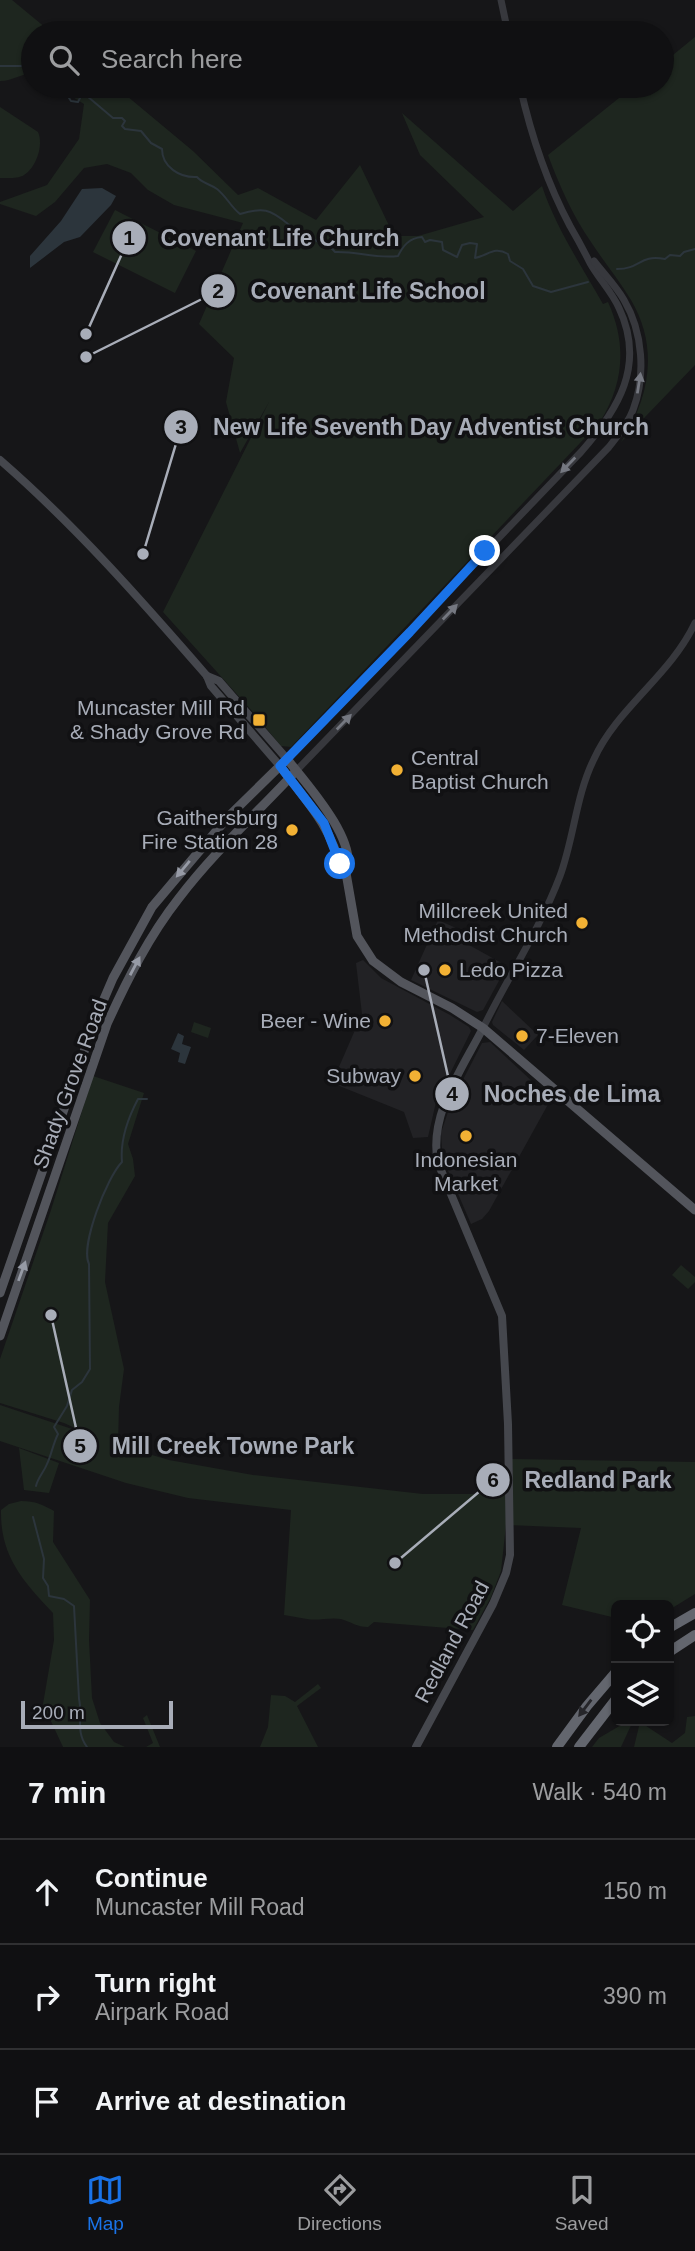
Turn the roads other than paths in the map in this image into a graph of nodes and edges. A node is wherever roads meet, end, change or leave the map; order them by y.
1 (501, 0) edge
2 (505, 21) edge
3 (523, 98) edge
4 (587, 256) junction
5 (0, 460) edge
6 (695, 623) edge
7 (283, 762) junction
8 (296, 771) junction
9 (289, 779) junction
10 (345, 873) junction
11 (483, 1028) junction
12 (695, 1210) edge
13 (0, 1293) edge
14 (0, 1336) edge
15 (695, 1613) edge
16 (674, 1625) edge
17 (695, 1635) edge
18 (674, 1649) edge
19 (611, 1678) edge
20 (611, 1705) edge
21 (416, 1747) edge
22 (557, 1747) edge
23 (579, 1747) edge

1 - 2 street
3 - 4 street
4 -> 7 street
8 -> 4 street
5 - 7 main road
6 - 11 street
7 - 8 main road
7 - 9 main road
7 -> 13 main road, Shady Grove Road
8 - 9 main road, Shady Grove Road
8 - 10 main road
9 - 10 main road
14 -> 9 main road, Shady Grove Road
10 - 11 main road
11 - 12 main road
11 - 21 main road, Redland Road
15 - 16 highway
17 - 18 highway
19 -> 22 highway
20 - 23 highway

